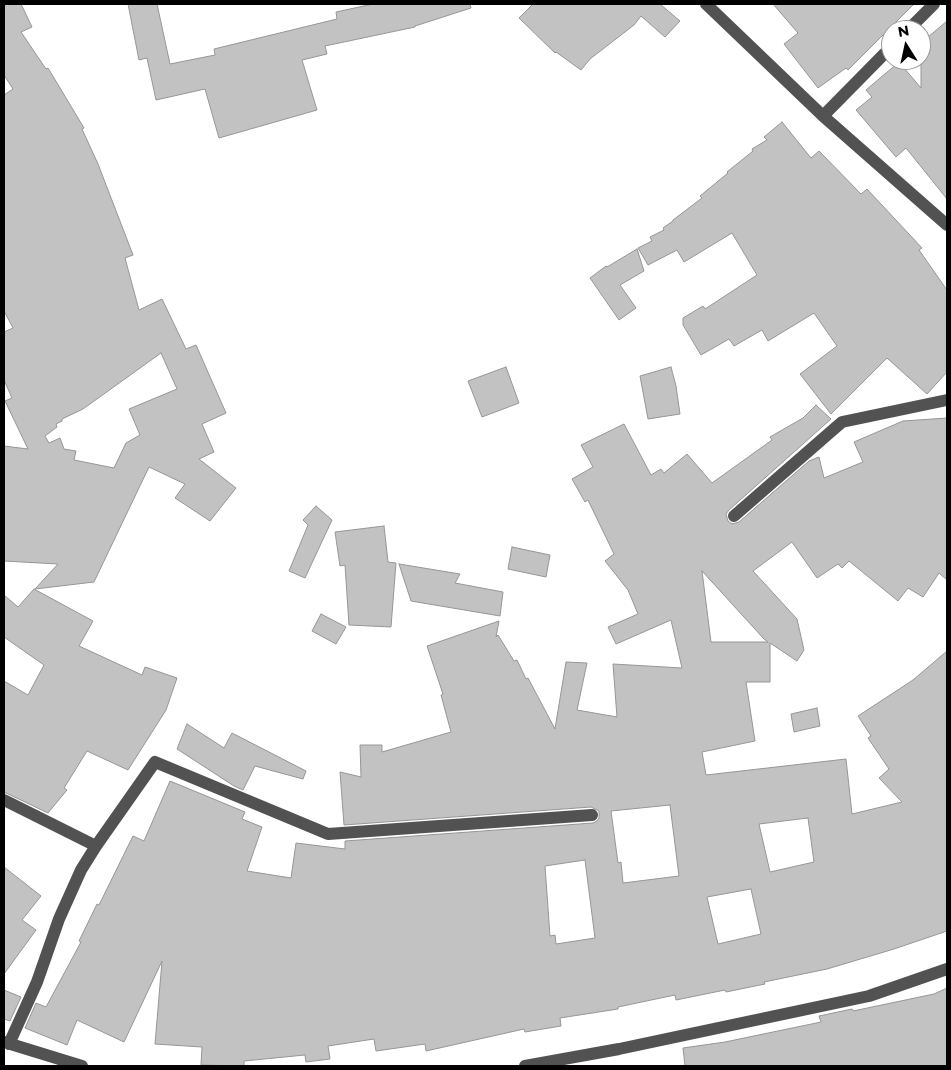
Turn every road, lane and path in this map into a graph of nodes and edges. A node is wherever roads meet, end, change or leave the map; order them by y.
1 (706, 4) edge
2 (934, 4) edge
3 (918, 20) edge
4 (881, 57) edge
5 (823, 116) junction
6 (947, 225) edge
7 (947, 400) edge
8 (734, 516) dead end
9 (4, 800) edge
10 (592, 815) dead end
11 (96, 846) junction
12 (947, 969) edge
13 (7, 1043) edge
14 (82, 1066) edge
15 (525, 1066) edge

1 - 5 street
2 - 3 street
4 - 5 street
5 - 6 street
7 - 8 street
9 - 11 street
10 - 11 street
11 - 13 street
12 - 15 street
13 - 14 street

